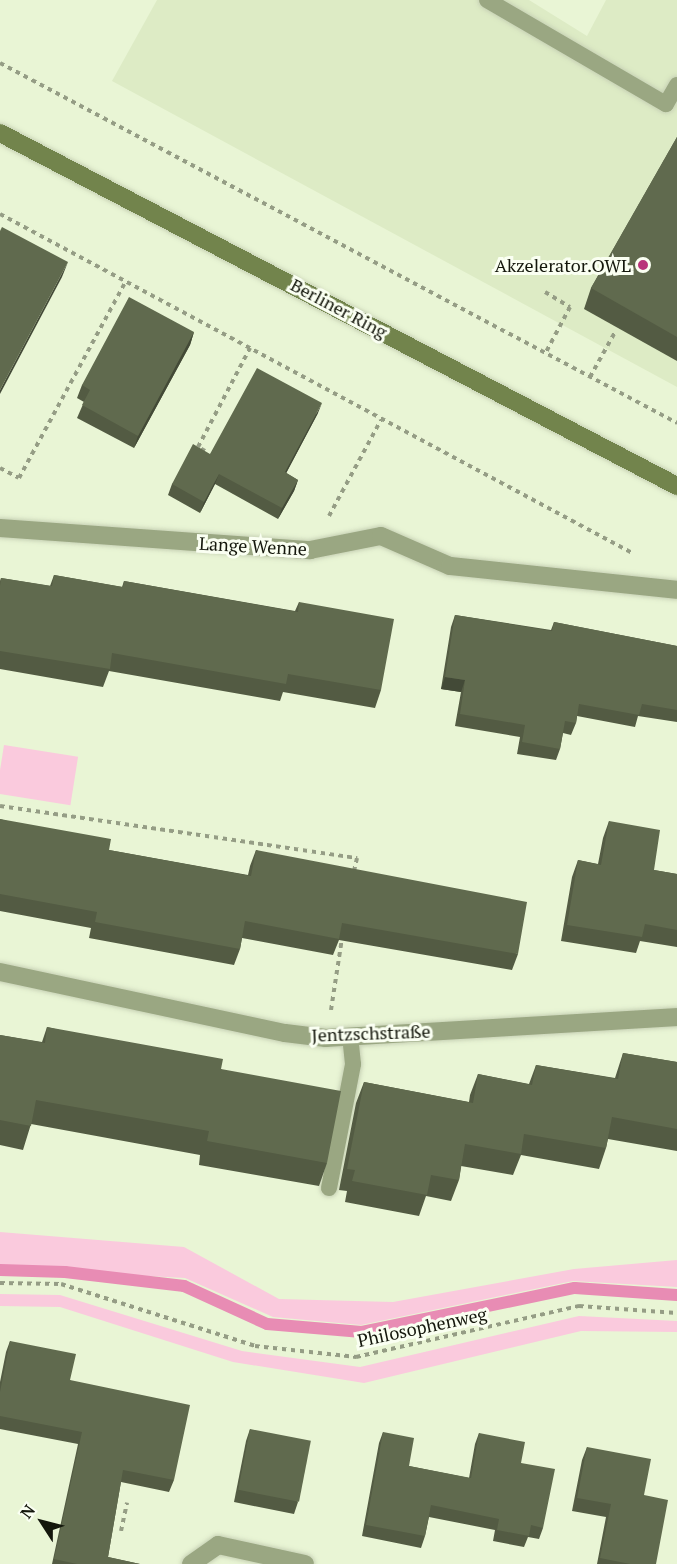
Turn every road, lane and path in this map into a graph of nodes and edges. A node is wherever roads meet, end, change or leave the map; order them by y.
1 (487, 0) edge
2 (0, 63) edge
3 (677, 85) edge
4 (0, 133) edge
5 (0, 214) edge
6 (126, 281) junction
7 (545, 292) dead end
8 (615, 332) edge
9 (250, 348) junction
10 (545, 354) junction
11 (590, 377) junction
12 (381, 420) junction
13 (677, 423) edge
14 (210, 453) edge
15 (0, 468) edge
16 (677, 486) edge
17 (0, 528) edge
18 (310, 550) junction
19 (645, 560) dead end
20 (677, 590) edge
21 (0, 806) edge
22 (353, 879) edge
23 (344, 932) edge
24 (0, 972) edge
25 (677, 1017) edge
26 (350, 1036) junction
27 (326, 1038) junction
28 (329, 1188) edge
29 (0, 1283) edge
30 (677, 1313) edge
31 (127, 1503) dead end
32 (121, 1531) dead end
33 (191, 1564) edge
34 (305, 1564) edge

1 - 3 lane
2 - 10 path
4 - 16 main road, Berliner Ring
5 - 6 path
6 - 9 path
6 - 15 path
7 - 10 path
8 - 11 path
9 - 12 path
9 - 14 path
10 - 11 path
11 - 13 path
12 - 18 path
12 - 19 path
17 - 18 street, Lange Wenne
18 - 20 street, Lange Wenne
21 - 22 path
23 - 27 path
24 - 27 street, Jentzschstraße
25 - 26 street, Jentzschstraße
26 - 27 street, Jentzschstraße
26 - 28 lane
29 - 30 path, Philosophenweg
31 - 32 path
33 - 34 street

